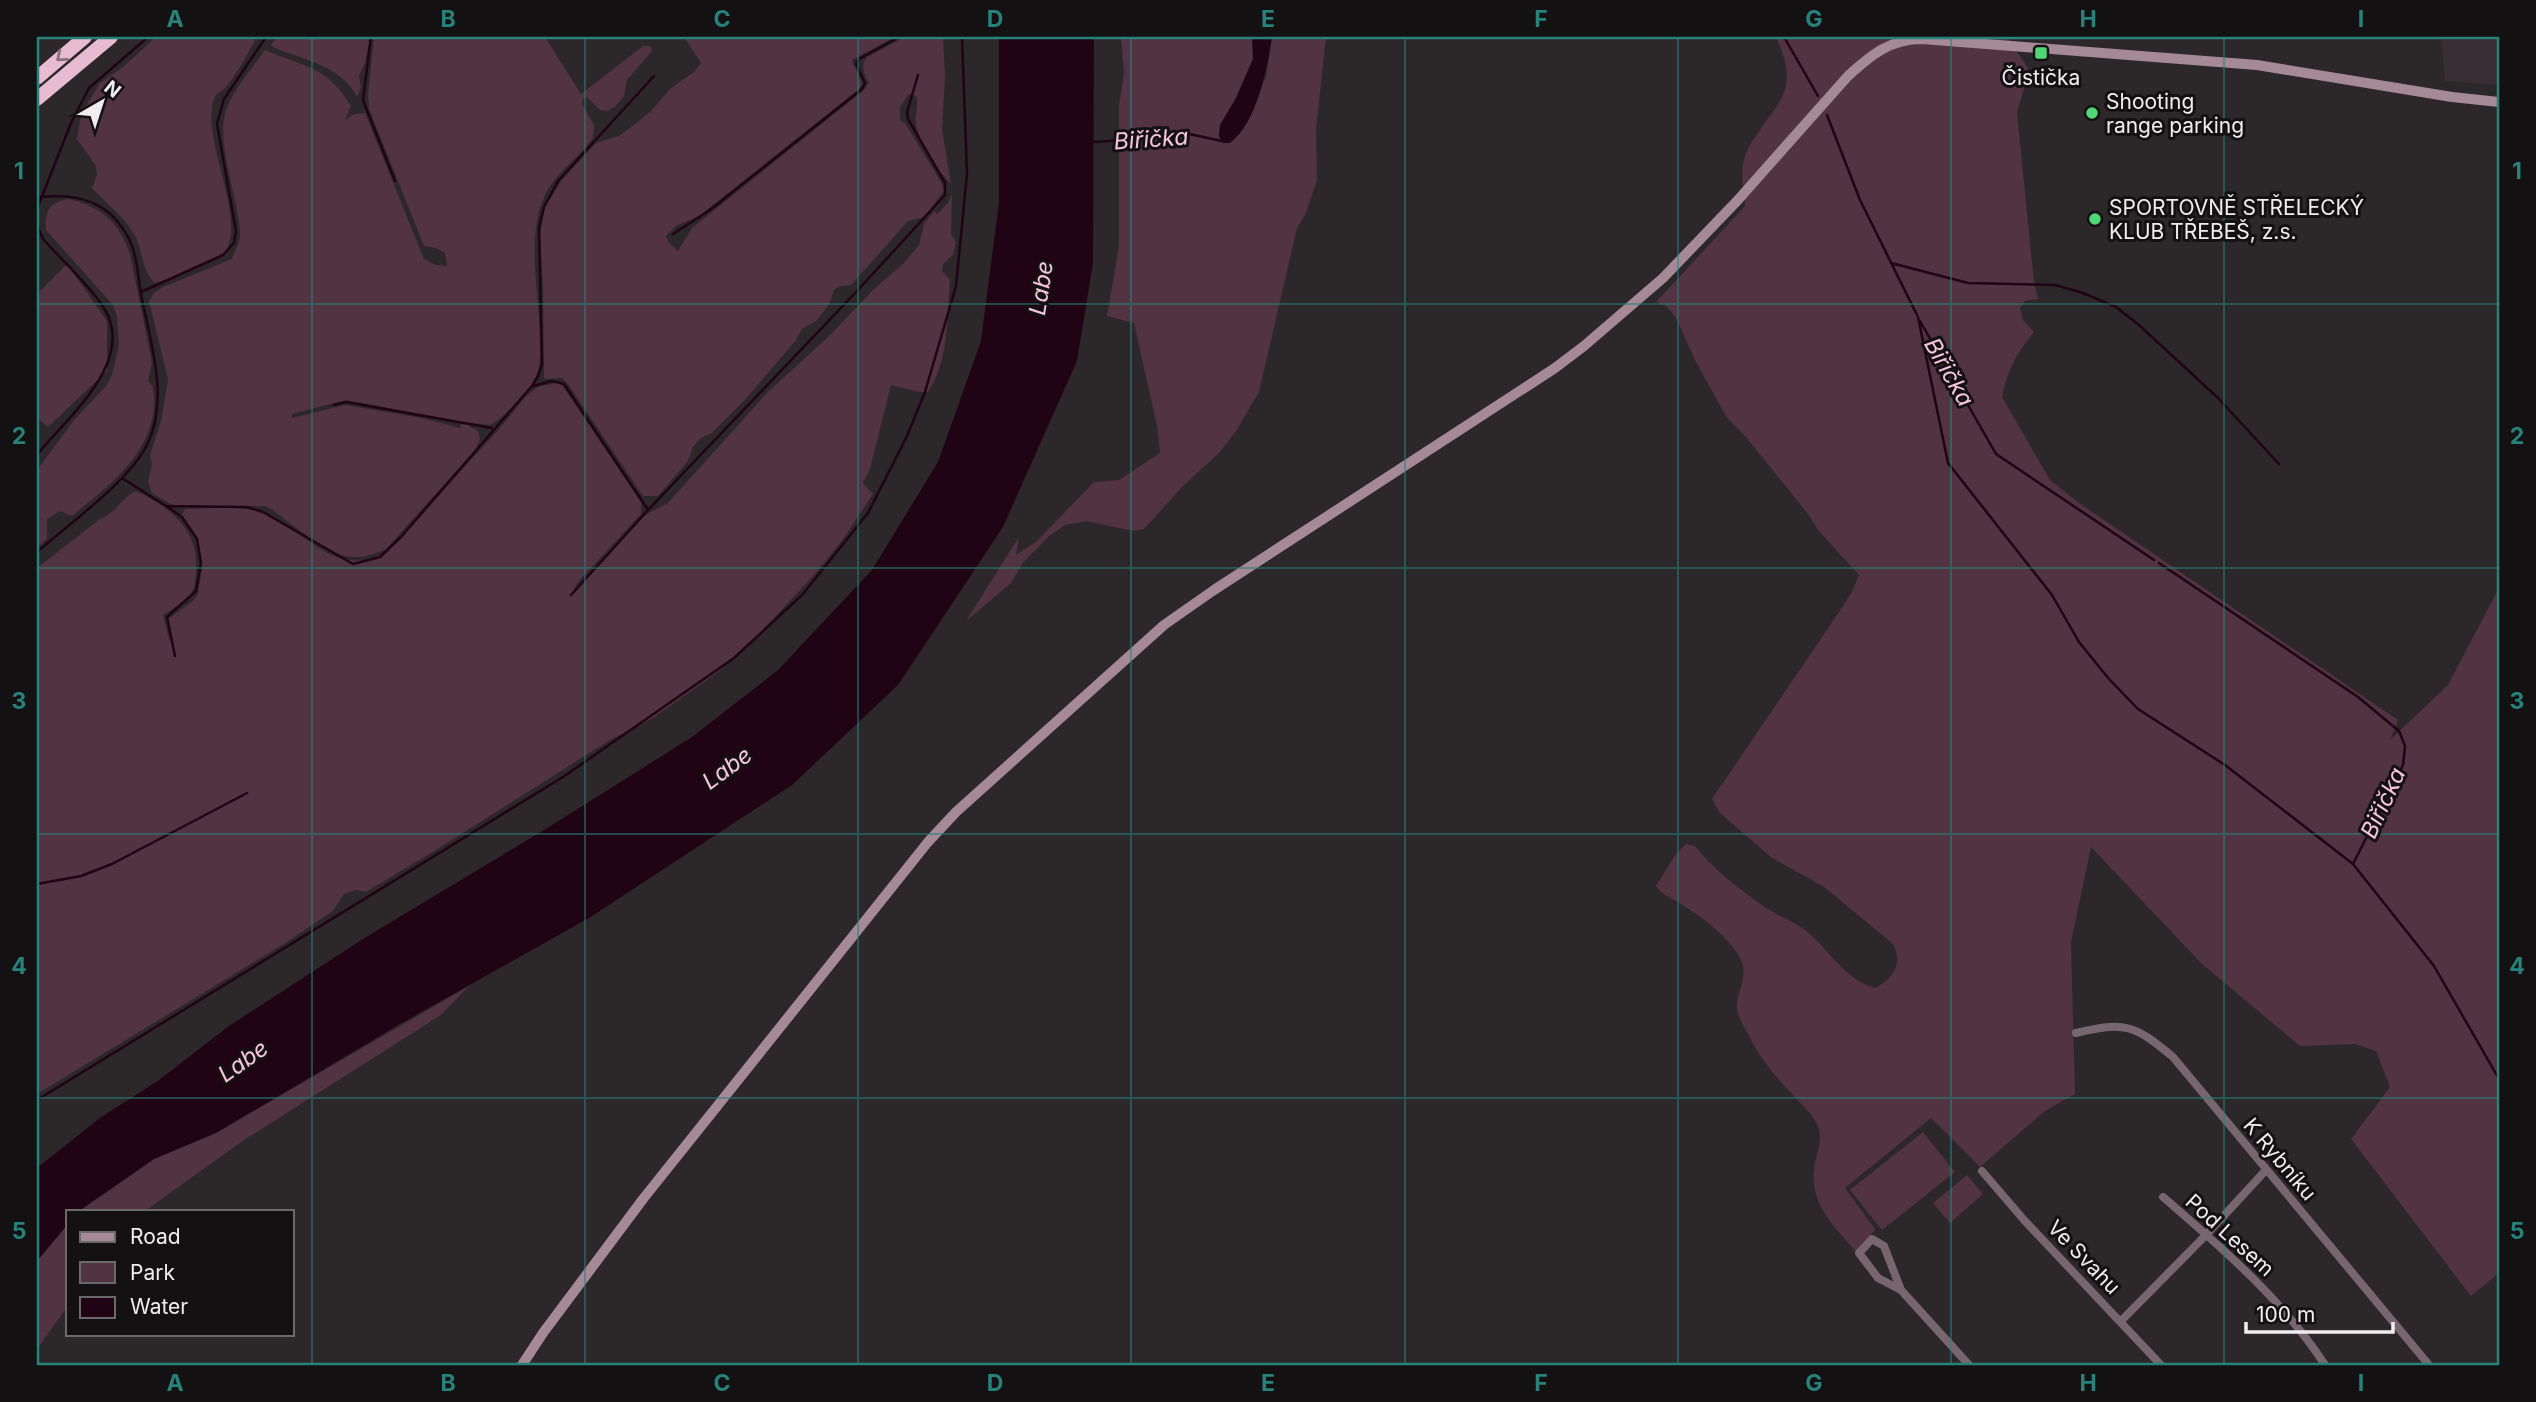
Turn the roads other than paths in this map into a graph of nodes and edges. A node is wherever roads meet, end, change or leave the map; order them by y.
1 (85, 37) edge
2 (111, 37) edge
3 (37, 78) edge
4 (37, 99) edge
5 (2499, 102) edge
6 (2076, 1033) dead end
7 (2266, 1170) junction
8 (1982, 1171) dead end
9 (2163, 1197) dead end
10 (2206, 1235) junction
11 (1901, 1290) junction
12 (2121, 1321) junction
13 (522, 1365) edge
14 (1969, 1365) edge
15 (2161, 1365) edge
16 (2325, 1365) edge
17 (2429, 1365) edge

1 -> 3 highway
2 - 4 highway
5 - 13 street
6 - 7 street, K Rybníku
7 - 10 street
7 - 17 street, K Rybníku
8 - 12 street, Ve Svahu
9 - 10 street, Pod Lesem
10 - 12 street
10 - 16 street, Pod Lesem
11 - 11 street
11 - 14 street
12 - 15 street, Ve Svahu

